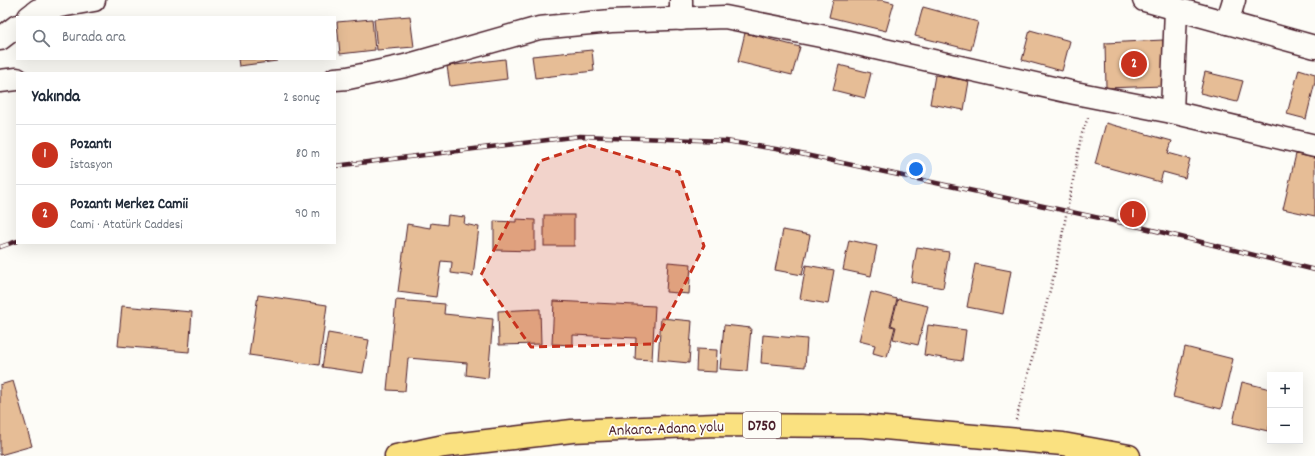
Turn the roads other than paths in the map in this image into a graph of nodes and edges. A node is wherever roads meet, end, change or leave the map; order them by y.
1 (94, 0) edge
2 (1144, 0) edge
3 (1234, 0) edge
4 (1176, 9) junction
5 (681, 10) edge
6 (30, 16) edge
7 (1227, 23) junction
8 (16, 27) edge
9 (0, 39) edge
10 (1315, 47) edge
11 (336, 78) edge
12 (16, 79) edge
13 (0, 81) edge
14 (1172, 112) junction
15 (1315, 146) edge
16 (396, 456) edge
17 (1129, 456) edge

1 - 6 main road
2 - 4 main road
3 - 7 main road
4 - 7 main road
4 - 14 main road
5 - 11 main road
5 - 14 main road
7 - 10 main road
8 - 9 main road
12 - 13 main road
14 - 15 main road
16 - 17 highway, Ankara-Adana yolu / D750

